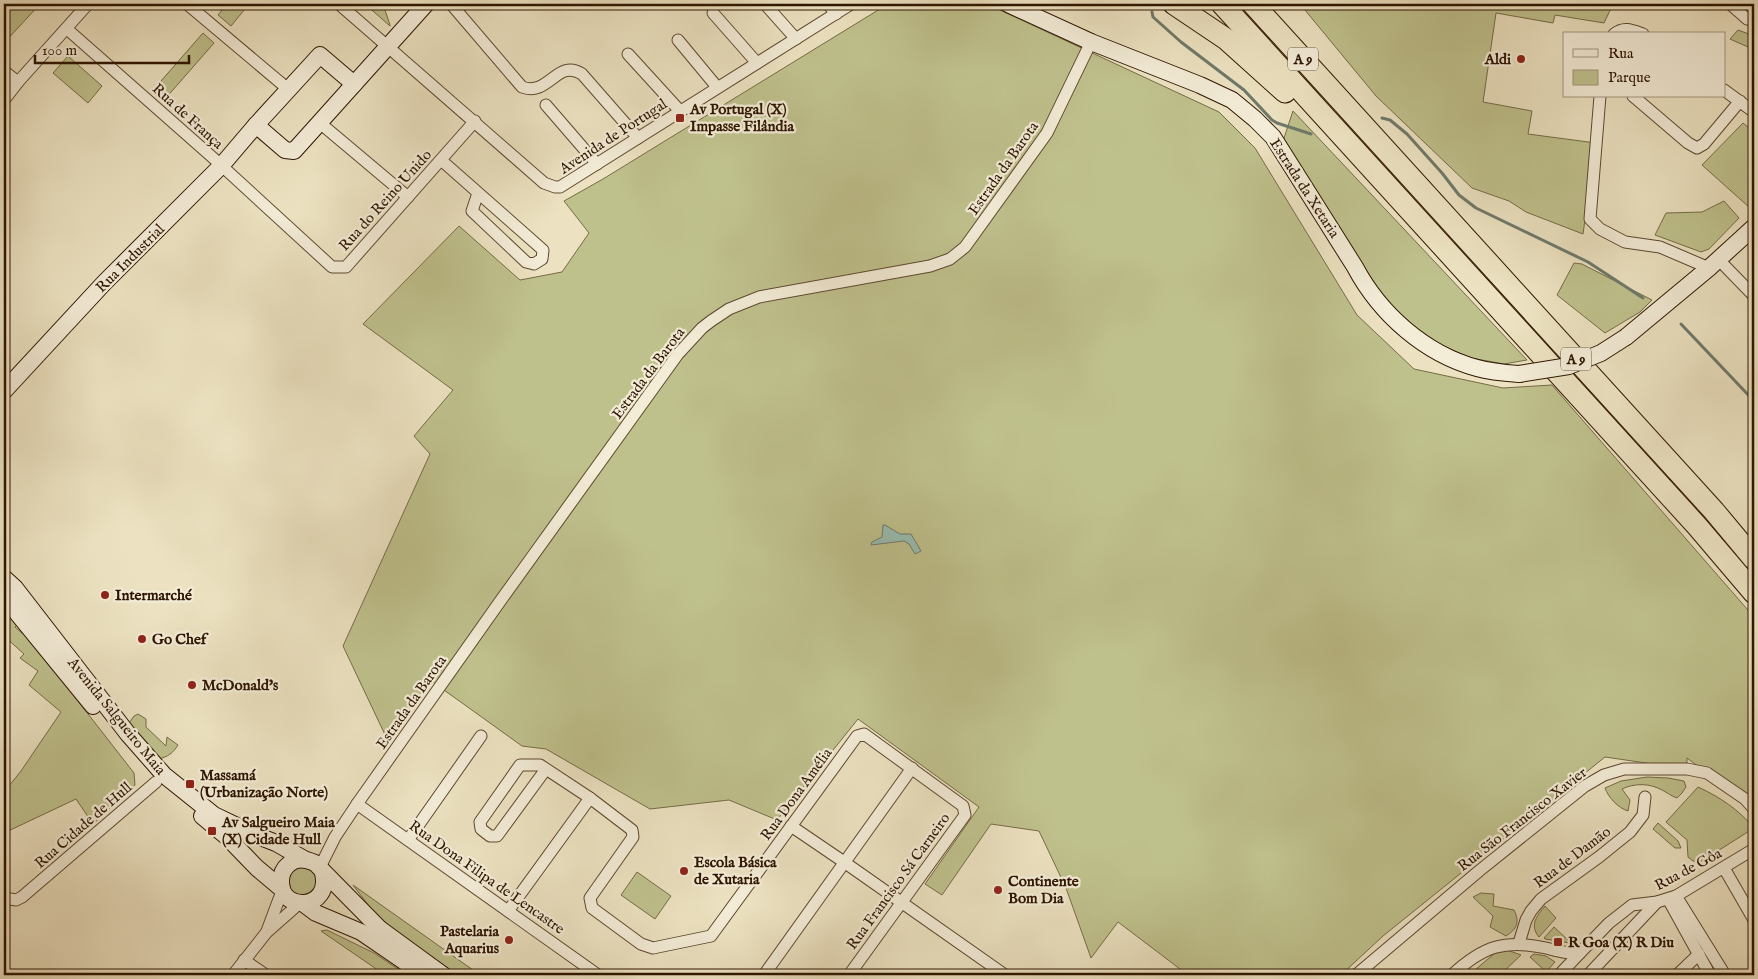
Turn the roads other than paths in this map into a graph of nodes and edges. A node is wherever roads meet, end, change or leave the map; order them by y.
1 (88, 4) edge
2 (187, 4) edge
3 (339, 4) edge
4 (426, 4) edge
5 (451, 4) edge
6 (765, 4) edge
7 (828, 4) edge
8 (852, 4) edge
9 (1008, 4) edge
10 (1174, 4) edge
11 (1222, 4) edge
12 (1253, 4) edge
13 (1730, 4) edge
14 (713, 13) dead end
15 (836, 14) junction
16 (1754, 20) edge
17 (67, 29) junction
18 (1615, 32) edge
19 (1638, 32) edge
20 (796, 39) junction
21 (678, 40) dead end
22 (1091, 42) junction
23 (388, 47) junction
24 (628, 54) dead end
25 (757, 63) junction
26 (4, 71) edge
27 (20, 79) junction
28 (354, 84) junction
29 (717, 87) junction
30 (288, 90) junction
31 (1726, 91) edge
32 (1600, 98) edge
33 (1635, 98) edge
34 (4, 100) edge
35 (1740, 101) junction
36 (546, 105) dead end
37 (680, 111) junction
38 (1754, 112) edge
39 (475, 121) junction
40 (320, 123) junction
41 (256, 125) junction
42 (638, 138) junction
43 (441, 160) junction
44 (596, 164) junction
45 (221, 166) junction
46 (478, 193) junction
47 (1395, 193) junction
48 (408, 197) junction
49 (1754, 227) edge
50 (1714, 264) junction
51 (1754, 296) edge
52 (4, 391) edge
53 (1754, 559) edge
54 (4, 578) edge
55 (1754, 593) edge
56 (4, 597) edge
57 (481, 736) dead end
58 (857, 736) joint
59 (912, 768) junction
60 (546, 769) junction
61 (156, 782) junction
62 (1646, 797) dead end
63 (590, 798) junction
64 (358, 804) junction
65 (1754, 809) edge
66 (790, 826) junction
67 (408, 840) junction
68 (1754, 850) edge
69 (844, 862) junction
70 (314, 865) junction
71 (1724, 868) junction
72 (282, 890) junction
73 (4, 898) edge
74 (1667, 899) junction
75 (901, 902) junction
76 (302, 903) junction
77 (508, 911) junction
78 (1754, 920) edge
79 (266, 933) junction
80 (1519, 944) junction
81 (1580, 953) junction
82 (1698, 954) junction
83 (244, 960) junction
84 (234, 975) edge
85 (266, 975) edge
86 (424, 975) edge
87 (444, 975) edge
88 (598, 975) edge
89 (764, 975) edge
90 (849, 975) edge
91 (1005, 975) edge
92 (1356, 975) edge
93 (1452, 975) edge
94 (1559, 975) edge
95 (1588, 975) edge
96 (1677, 975) edge
97 (1710, 975) edge
98 (1725, 975) edge

1 - 17 street
2 - 30 street
3 - 23 street, Avenida de Portugal
4 - 23 street
5 - 42 street
6 - 20 street
7 - 15 street
8 - 15 street, Avenida de Portugal
9 - 22 street, Estrada da Xetaria
10 - 47 highway
11 - 47 highway, A 9
12 - 53 highway, A 9
13 - 16 street
14 - 25 street
15 - 20 street, Avenida de Portugal
17 - 27 street
17 - 45 street, Rua de França
18 - 19 street
20 - 25 street, Avenida de Portugal
21 - 29 street
22 - 50 street, Estrada da Xetaria, bridge
22 - 64 street, Estrada da Barota
23 - 28 street
23 - 39 street, Avenida de Portugal
24 - 37 street
25 - 29 street, Avenida de Portugal
26 - 27 street
27 - 34 street
28 - 30 street, Rua Industrial
28 - 40 street
29 - 37 street, Avenida de Portugal
30 - 41 street, Rua Industrial
31 - 35 street
32 - 50 street
33 - 35 street
35 - 38 street
36 - 44 street
37 - 42 street, Avenida de Portugal
39 - 43 street, Rua do Reino Unido
39 - 44 street, Avenida de Portugal
40 - 41 street
40 - 48 street
41 - 45 street, Rua Industrial
42 - 44 street, Avenida de Portugal
43 - 46 street
43 - 48 street, Rua do Reino Unido
45 - 48 street, Rua do Reino Unido
45 - 52 street, Rua Industrial
46 - 46 street
47 - 55 highway, A 9
49 - 50 street, Estrada da Xetaria
50 - 51 street
54 - 70 street, Avenida Salgueiro Maia
56 - 61 street, Avenida Salgueiro Maia
57 - 67 street
58 - 59 street, Rua Francisco Sá Carneiro
58 - 66 street, Rua Dona Amélia
59 - 69 street
59 - 75 street, Rua Francisco Sá Carneiro
60 - 60 street
60 - 63 street, Rua Dona Amélia
61 - 72 street, Avenida Salgueiro Maia
61 - 73 street, Rua Cidade de Hull
62 - 80 street, Rua de Damão
63 - 66 street, Rua Dona Amélia
63 - 77 street
64 - 67 street, Rua Dona Filipa de Lencastre
64 - 70 street, Estrada da Barota
65 - 92 street, Rua São Francisco Xavier
66 - 69 street
67 - 77 street, Rua Dona Filipa de Lencastre
68 - 71 street, Rua de Gôa
69 - 75 street
69 - 89 street
70 - 72 street
70 - 76 street
70 - 87 street, Avenida Salgueiro Maia
71 - 74 street, Rua de Gôa
71 - 78 street
72 - 76 street, Avenida Salgueiro Maia
72 - 79 street
74 - 81 street, Rua de Gôa
74 - 82 street
74 - 95 street
74 - 98 street
75 - 90 street, Rua Francisco Sá Carneiro
75 - 91 street
76 - 79 street
76 - 86 street, Avenida Salgueiro Maia
77 - 88 street, Rua Dona Filipa de Lencastre
79 - 83 street
80 - 81 street
80 - 93 street
81 - 94 street, Rua de Gôa
82 - 96 street
82 - 97 street
83 - 84 street
83 - 85 street

